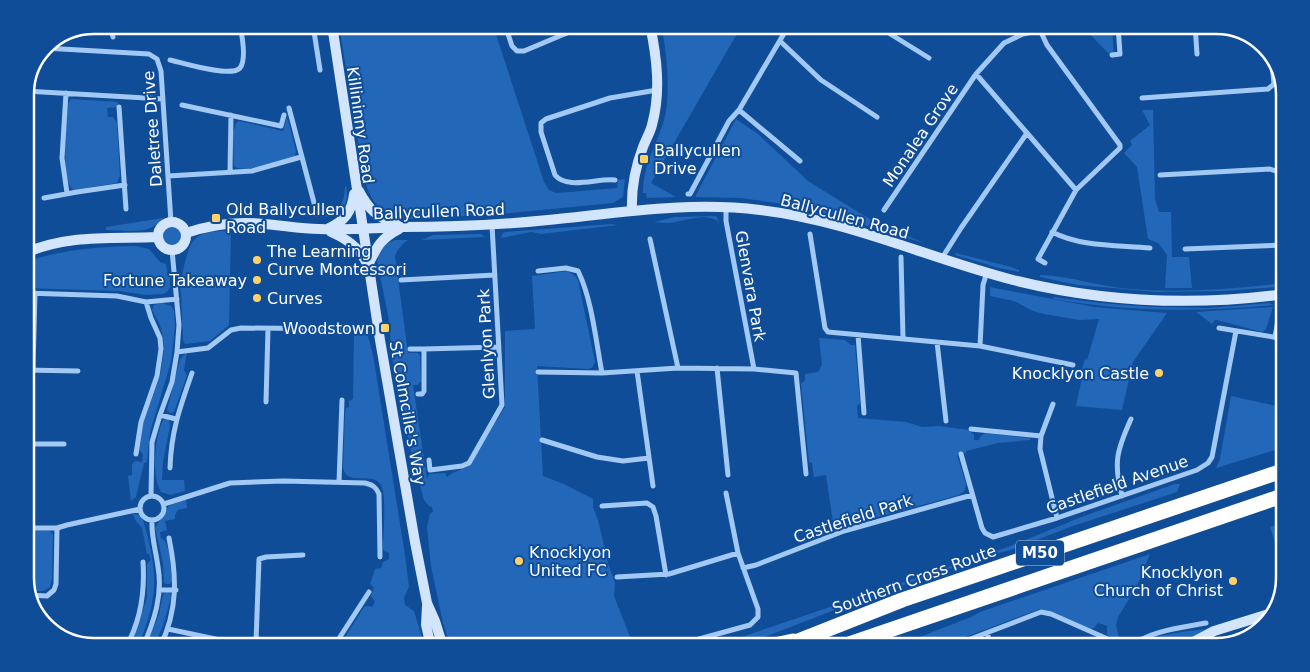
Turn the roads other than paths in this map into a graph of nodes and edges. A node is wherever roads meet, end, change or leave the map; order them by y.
1 (112, 34) edge
2 (241, 34) edge
3 (314, 34) edge
4 (333, 34) edge
5 (508, 34) edge
6 (565, 34) edge
7 (652, 34) edge
8 (784, 34) edge
9 (891, 34) edge
10 (1023, 34) edge
11 (1042, 34) edge
12 (1119, 34) edge
13 (1196, 34) edge
14 (113, 37) dead end
15 (780, 41) junction
16 (54, 49) edge
17 (1112, 54) dead end
18 (1197, 54) dead end
19 (929, 58) dead end
20 (170, 60) dead end
21 (320, 70) dead end
22 (976, 74) junction
23 (1273, 76) edge
24 (1274, 84) joint
25 (657, 90) junction
26 (34, 91) edge
27 (66, 93) junction
28 (1142, 98) dead end
29 (163, 100) junction
30 (182, 105) dead end
31 (119, 107) dead end
32 (289, 108) dead end
33 (739, 110) junction
34 (231, 115) junction
35 (284, 115) dead end
36 (877, 117) dead end
37 (1027, 133) junction
38 (302, 157) junction
39 (800, 161) dead end
40 (1276, 171) edge
41 (230, 172) junction
42 (1160, 175) dead end
43 (168, 176) junction
44 (615, 180) dead end
45 (355, 184) junction
46 (125, 185) junction
47 (1076, 190) junction
48 (66, 193) junction
49 (688, 194) dead end
50 (44, 198) dead end
51 (726, 207) junction
52 (126, 209) dead end
53 (884, 210) dead end
54 (632, 211) junction
55 (317, 214) dead end
56 (172, 222) junction
57 (492, 225) junction
58 (403, 228) junction
59 (326, 229) junction
60 (362, 229) junction
61 (1052, 232) junction
62 (186, 233) junction
63 (810, 234) dead end
64 (158, 237) junction
65 (650, 239) dead end
66 (1276, 245) edge
67 (1150, 248) dead end
68 (34, 249) edge
69 (172, 250) junction
70 (1185, 250) dead end
71 (901, 257) dead end
72 (942, 259) junction
73 (1045, 263) dead end
74 (368, 265) junction
75 (538, 271) dead end
76 (987, 272) junction
77 (495, 275) junction
78 (401, 280) dead end
79 (36, 293) joint
80 (1276, 295) edge
81 (177, 299) junction
82 (146, 302) junction
83 (1219, 328) dead end
84 (268, 329) junction
85 (351, 329) dead end
86 (1236, 331) junction
87 (1276, 332) edge
88 (858, 335) junction
89 (1275, 337) joint
90 (903, 338) junction
91 (937, 342) junction
92 (34, 344) edge
93 (980, 346) junction
94 (499, 347) junction
95 (410, 349) dead end
96 (424, 349) junction
97 (177, 352) junction
98 (1072, 365) dead end
99 (678, 368) junction
100 (717, 368) junction
101 (754, 369) junction
102 (34, 370) edge
103 (78, 371) dead end
104 (538, 372) dead end
105 (638, 372) junction
106 (192, 373) dead end
107 (602, 373) junction
108 (418, 394) dead end
109 (342, 400) dead end
110 (266, 402) dead end
111 (1053, 404) dead end
112 (864, 413) dead end
113 (160, 415) junction
114 (176, 419) junction
115 (1131, 419) dead end
116 (946, 421) dead end
117 (971, 429) dead end
118 (1041, 436) junction
119 (542, 440) dead end
120 (34, 444) edge
121 (64, 444) dead end
122 (136, 454) dead end
123 (961, 454) dead end
124 (648, 458) junction
125 (428, 460) dead end
126 (170, 468) dead end
127 (1276, 473) edge
128 (806, 474) dead end
129 (728, 475) dead end
130 (339, 482) junction
131 (653, 486) dead end
132 (726, 493) dead end
133 (972, 495) junction
134 (151, 496) junction
135 (1122, 496) junction
136 (1276, 498) edge
137 (164, 504) junction
138 (602, 506) dead end
139 (140, 509) junction
140 (1057, 518) junction
141 (152, 520) junction
142 (34, 528) edge
143 (57, 528) junction
144 (169, 538) dead end
145 (738, 552) junction
146 (303, 555) dead end
147 (380, 557) dead end
148 (142, 562) dead end
149 (743, 568) junction
150 (666, 575) junction
151 (616, 577) dead end
152 (160, 590) junction
153 (176, 590) junction
154 (369, 592) dead end
155 (37, 595) edge
156 (427, 603) junction
157 (1263, 616) edge
158 (1206, 623) dead end
159 (168, 629) junction
160 (987, 633) junction
161 (867, 637) edge
162 (130, 638) edge
163 (146, 638) edge
164 (164, 638) edge
165 (211, 638) edge
166 (256, 638) edge
167 (339, 638) edge
168 (429, 638) edge
169 (440, 638) edge
170 (703, 638) edge
171 (802, 638) edge
172 (972, 638) edge
173 (989, 638) edge
174 (1105, 638) edge
175 (1142, 638) edge
176 (1201, 638) edge

1 - 14 street
2 - 20 street
3 - 21 street
4 - 45 street, Killininny Road
5 - 6 street
7 - 25 street
8 - 15 street
9 - 19 street
10 - 22 street, Monalea Grove
11 - 47 street
12 - 17 street
13 - 18 street
15 - 33 street
15 - 36 street
16 - 29 street, Daletree Drive
22 - 37 street, Monalea Grove
22 - 53 street, Monalea Grove
23 - 24 street
24 - 28 street
25 - 44 street
25 - 54 street
26 - 27 street
27 - 29 street
27 - 48 street
29 - 43 street, Daletree Drive
30 - 34 street
31 - 46 street
32 - 38 street
33 - 39 street
33 - 49 street
34 - 35 street
34 - 41 street
37 - 47 street, Monalea Grove
37 - 72 street
38 - 41 street
38 - 55 street
40 - 42 street
41 - 43 street
43 - 56 street, Daletree Drive
45 - 58 street
45 - 59 street
45 - 60 street, Killininny Road
46 - 48 street
46 - 52 street
47 - 61 street
48 - 50 street
51 - 54 street, Ballycullen Road
51 - 72 street, Ballycullen Road
51 - 101 street, Glenvara Park
54 - 57 street, Ballycullen Road
56 - 62 street
56 - 64 street
57 - 58 street, Ballycullen Road
57 - 77 street, Glenlyon Park
58 - 60 street, Ballycullen Road
58 - 74 street
59 - 60 street
59 - 62 street
59 - 74 street
60 - 74 street, St Colmcille's Way
61 - 67 street
61 - 73 street
62 - 69 street
63 - 88 street
64 - 68 street
64 - 69 street
65 - 99 street
66 - 70 street
69 - 81 street
71 - 90 street
72 - 76 street, Ballycullen Road
74 - 156 street, St Colmcille's Way
75 - 107 street
76 - 80 street, Ballycullen Road
76 - 93 street
77 - 78 street
77 - 94 street, Glenlyon Park
79 - 82 street
79 - 92 street
81 - 82 street
81 - 97 street
82 - 122 street
83 - 86 street
84 - 85 street
84 - 97 street
84 - 110 street
86 - 89 street
86 - 135 street, Castlefield Avenue
87 - 89 street
88 - 90 street
88 - 112 street
90 - 91 street
91 - 93 street
91 - 116 street
93 - 98 street
94 - 96 street
94 - 125 street, Glenlyon Park
95 - 96 street
96 - 108 street
97 - 113 street
99 - 100 street
99 - 105 street
100 - 101 street
100 - 129 street
101 - 128 street
102 - 103 street
104 - 107 street
105 - 107 street
105 - 124 street
106 - 114 street
109 - 130 street
111 - 118 street
113 - 114 street
113 - 134 street
114 - 126 street
115 - 135 street
117 - 118 street
118 - 140 street
119 - 124 street
120 - 121 street
123 - 133 street
124 - 131 street
127 - 171 highway, Southern Cross Route / M50
130 - 137 street
130 - 147 street
132 - 145 street
133 - 140 street, Castlefield Avenue
133 - 149 street, Castlefield Park
134 - 137 street
134 - 139 street
135 - 140 street, Castlefield Avenue
136 - 161 highway, M50
137 - 141 street
138 - 150 street
139 - 141 street
139 - 143 street
141 - 152 street
142 - 143 street
143 - 155 street
144 - 153 street
145 - 149 street
145 - 150 street
146 - 166 street
148 - 162 street
149 - 170 street
150 - 151 street
152 - 153 street
152 - 163 street
153 - 159 street
154 - 167 street
156 - 168 street, St Colmcille's Way
156 - 169 street, St Colmcille's Way
157 - 176 street
158 - 175 street
159 - 164 street
159 - 165 street
160 - 172 street
160 - 173 street
160 - 174 street

